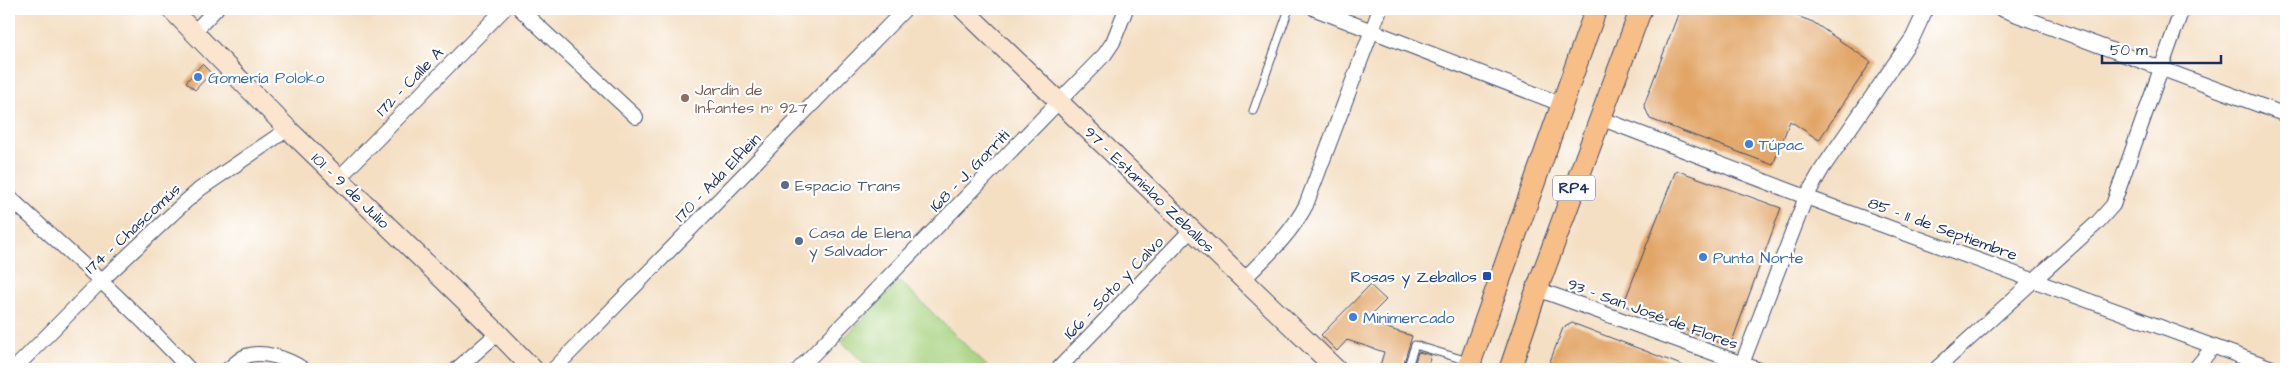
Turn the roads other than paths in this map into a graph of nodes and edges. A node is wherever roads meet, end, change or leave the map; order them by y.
1 (172, 9) edge
2 (216, 9) edge
3 (504, 9) edge
4 (520, 9) edge
5 (905, 9) edge
6 (963, 9) edge
7 (1126, 9) edge
8 (1289, 9) edge
9 (1315, 9) edge
10 (1380, 9) edge
11 (1596, 9) edge
12 (1641, 9) edge
13 (1926, 9) edge
14 (2001, 9) edge
15 (2182, 9) edge
16 (1372, 30) junction
17 (194, 31) junction
18 (2160, 69) junction
19 (1060, 102) junction
20 (1560, 104) junction
21 (1253, 111) dead end
22 (2286, 115) edge
23 (636, 117) dead end
24 (1600, 118) junction
25 (288, 129) junction
26 (339, 178) junction
27 (9, 197) edge
28 (1806, 197) junction
29 (1192, 229) junction
30 (1244, 279) junction
31 (2034, 280) junction
32 (101, 281) junction
33 (1537, 289) junction
34 (498, 333) junction
35 (2213, 347) junction
36 (1469, 365) edge
37 (1741, 366) edge
38 (1329, 367) edge
39 (14, 369) edge
40 (190, 369) edge
41 (228, 369) edge
42 (303, 369) edge
43 (457, 369) edge
44 (533, 369) edge
45 (554, 369) edge
46 (799, 369) edge
47 (1058, 369) edge
48 (1406, 369) edge
49 (1510, 369) edge
50 (1758, 369) edge
51 (1936, 369) edge
52 (2195, 369) edge
53 (2275, 369) edge

1 - 17 street, 101 - 9 de Julio
2 - 17 street
3 - 26 street, 172 - Calle A
4 - 23 street
5 - 45 street, 170 - Ada Elflein
6 - 19 street, 97 - Estanislao Zeballos
7 - 19 street, 168 - J. Gorriti
8 - 21 lane
9 - 16 street
10 - 16 street
11 - 20 main road, RP4
12 - 24 main road, RP4
13 - 28 street
14 - 18 street
15 - 18 street
16 - 20 street
16 - 30 street
17 - 25 street, 101 - 9 de Julio
18 - 22 street
18 - 31 street
19 - 29 street, 97 - Estanislao Zeballos
19 - 46 street, 168 - J. Gorriti
20 - 36 main road, RP4
24 - 28 street, 85 - 11 de Septiembre
24 - 33 main road, RP4
25 - 26 street, 101 - 9 de Julio
25 - 32 street, 174 - Chascomús
26 - 34 street, 101 - 9 de Julio
27 - 32 street
28 - 31 street, 85 - 11 de Septiembre
28 - 37 street
29 - 30 street, 97 - Estanislao Zeballos
29 - 47 street, 166 - Soto y Calvo
30 - 38 street, 97 - Estanislao Zeballos
31 - 35 street, 85 - 11 de Septiembre
31 - 51 street
32 - 39 street, 174 - Chascomús
32 - 40 street
33 - 37 street, 93 - San José de Flores
33 - 49 main road, RP4
34 - 43 street
34 - 44 street, 101 - 9 de Julio
35 - 52 street
35 - 53 street, 85 - 11 de Septiembre
36 - 48 lane
37 - 50 street, 93 - San José de Flores
41 - 42 street

